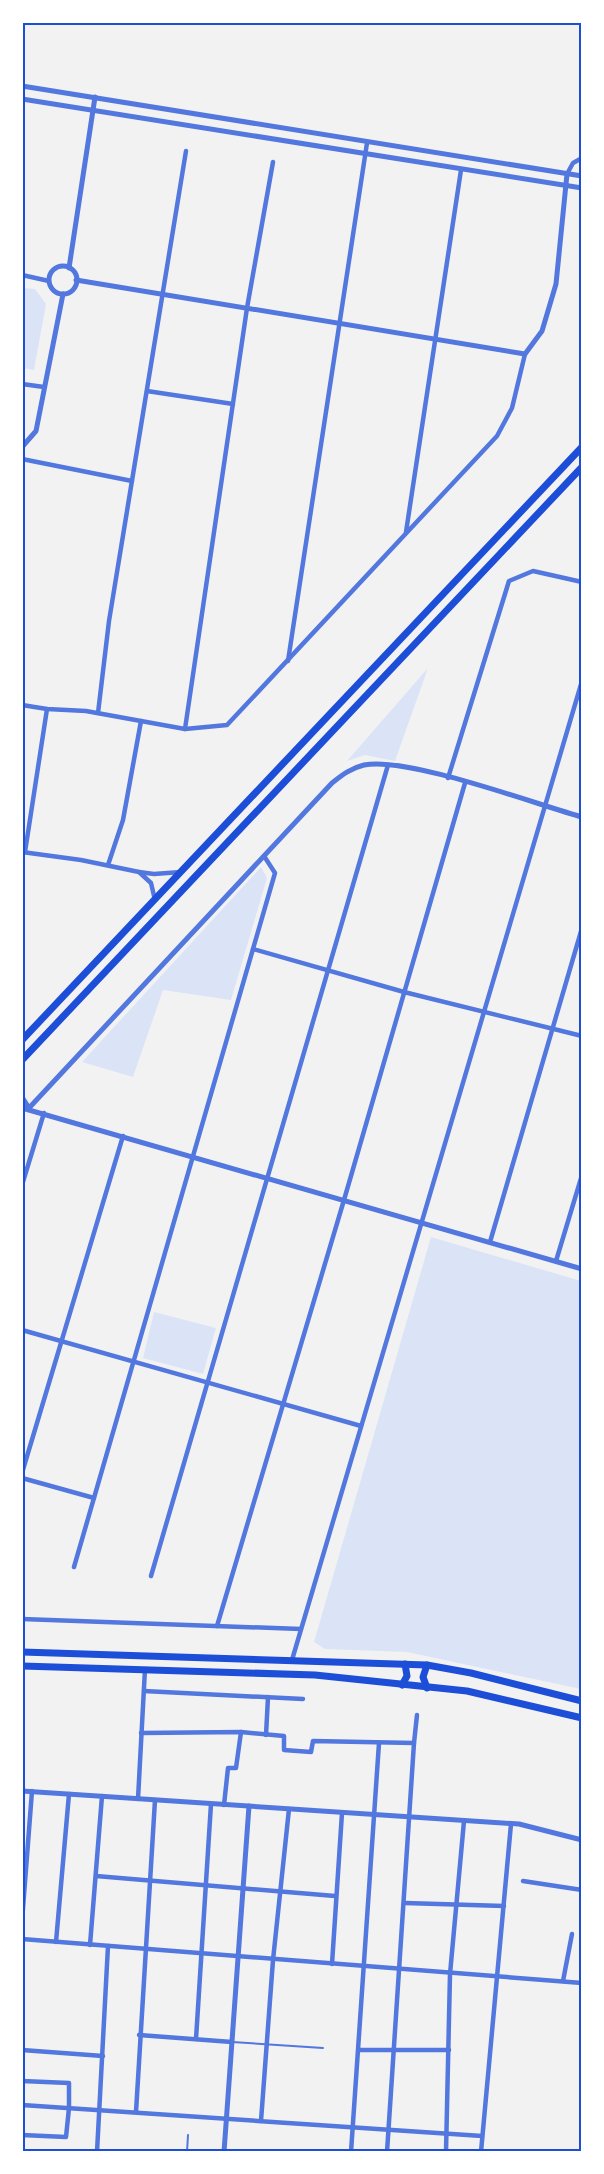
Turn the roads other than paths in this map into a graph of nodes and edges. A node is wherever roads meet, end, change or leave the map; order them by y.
1 (22, 86) edge
2 (95, 97) junction
3 (22, 99) edge
4 (94, 110) junction
5 (367, 142) junction
6 (186, 151) dead end
7 (365, 154) junction
8 (582, 158) edge
9 (273, 162) dead end
10 (461, 170) junction
11 (567, 174) junction
12 (582, 176) edge
13 (566, 186) junction
14 (582, 188) edge
15 (69, 268) junction
16 (22, 275) edge
17 (76, 280) junction
18 (49, 281) junction
19 (163, 293) junction
20 (63, 294) junction
21 (247, 308) junction
22 (338, 322) junction
23 (435, 338) junction
24 (525, 354) junction
25 (22, 384) edge
26 (44, 387) junction
27 (147, 392) junction
28 (233, 404) junction
29 (22, 447) edge
30 (582, 447) edge
31 (22, 459) edge
32 (582, 467) edge
33 (132, 481) junction
34 (406, 533) junction
35 (582, 582) edge
36 (288, 661) junction
37 (582, 681) edge
38 (22, 705) edge
39 (47, 710) junction
40 (98, 713) junction
41 (141, 721) junction
42 (185, 729) junction
43 (388, 765) junction
44 (448, 778) junction
45 (465, 783) junction
46 (544, 806) junction
47 (582, 817) edge
48 (24, 852) edge
49 (264, 856) junction
50 (108, 864) junction
51 (139, 872) junction
52 (181, 872) junction
53 (155, 900) junction
54 (582, 928) edge
55 (253, 950) junction
56 (328, 971) junction
57 (404, 992) junction
58 (483, 1011) junction
59 (553, 1027) junction
60 (582, 1036) edge
61 (22, 1040) edge
62 (22, 1060) edge
63 (22, 1097) edge
64 (26, 1108) edge
65 (44, 1113) junction
66 (123, 1135) junction
67 (194, 1156) junction
68 (25, 1165) edge
69 (582, 1175) edge
70 (267, 1177) junction
71 (22, 1185) edge
72 (344, 1200) junction
73 (421, 1222) junction
74 (490, 1242) junction
75 (556, 1261) junction
76 (582, 1269) edge
77 (22, 1330) edge
78 (62, 1341) junction
79 (134, 1362) junction
80 (207, 1383) junction
81 (283, 1404) junction
82 (361, 1426) junction
83 (22, 1473) edge
84 (22, 1478) edge
85 (94, 1498) junction
86 (74, 1567) dead end
87 (151, 1576) dead end
88 (22, 1619) edge
89 (217, 1626) junction
90 (301, 1629) junction
91 (22, 1652) edge
92 (292, 1660) junction
93 (405, 1664) junction
94 (427, 1665) junction
95 (22, 1666) edge
96 (145, 1669) junction
97 (402, 1685) junction
98 (427, 1688) junction
99 (144, 1691) junction
100 (268, 1697) junction
101 (303, 1699) dead end
102 (582, 1701) edge
103 (417, 1715) dead end
104 (582, 1718) edge
105 (241, 1732) junction
106 (141, 1734) junction
107 (266, 1735) junction
108 (379, 1743) junction
109 (414, 1743) junction
110 (22, 1791) edge
111 (32, 1791) junction
112 (69, 1794) junction
113 (102, 1796) junction
114 (138, 1799) junction
115 (155, 1800) junction
116 (211, 1804) junction
117 (224, 1805) junction
118 (249, 1806) junction
119 (289, 1809) junction
120 (342, 1813) junction
121 (375, 1815) junction
122 (411, 1817) junction
123 (464, 1821) junction
124 (511, 1824) junction
125 (582, 1840) edge
126 (24, 1874) edge
127 (96, 1876) junction
128 (149, 1880) junction
129 (523, 1881) dead end
130 (206, 1885) junction
131 (243, 1887) junction
132 (582, 1890) edge
133 (280, 1891) junction
134 (335, 1896) junction
135 (405, 1903) junction
136 (456, 1905) junction
137 (504, 1906) junction
138 (22, 1922) edge
139 (572, 1934) dead end
140 (22, 1939) edge
141 (56, 1942) junction
142 (90, 1944) junction
143 (108, 1946) junction
144 (145, 1949) junction
145 (202, 1954) junction
146 (238, 1957) junction
147 (273, 1960) junction
148 (332, 1964) junction
149 (365, 1967) junction
150 (400, 1970) junction
151 (450, 1974) junction
152 (497, 1978) junction
153 (563, 1981) junction
154 (582, 1983) edge
155 (139, 2035) junction
156 (196, 2039) junction
157 (232, 2042) junction
158 (267, 2044) junction
159 (323, 2048) dead end
160 (22, 2050) edge
161 (359, 2050) junction
162 (394, 2050) junction
163 (449, 2050) junction
164 (103, 2056) junction
165 (22, 2082) edge
166 (22, 2105) edge
167 (69, 2108) junction
168 (101, 2110) junction
169 (136, 2112) junction
170 (226, 2119) junction
171 (261, 2121) junction
172 (353, 2127) junction
173 (388, 2130) junction
174 (188, 2134) dead end
175 (448, 2134) junction
176 (22, 2135) edge
177 (482, 2136) junction
178 (97, 2151) edge
179 (187, 2151) edge
180 (224, 2151) edge
181 (351, 2151) edge
182 (387, 2151) edge
183 (446, 2151) edge
184 (481, 2151) edge

1 - 2 street
2 - 4 street
2 - 5 street
3 - 4 street
4 - 7 street
4 - 15 street
5 - 7 street
5 - 11 street
6 - 19 street
7 - 10 street
7 - 22 street
8 - 11 street
9 - 21 street
10 - 13 street
10 - 23 street
11 - 12 street
11 - 13 street
13 - 14 street
13 - 24 street
15 - 17 street
15 - 18 street
16 - 18 street
17 - 19 street
17 - 20 street
18 - 20 street
19 - 21 street
19 - 27 street
20 - 26 street
21 - 22 street
21 - 28 street
22 - 23 street
22 - 36 street
23 - 24 street
23 - 34 street
24 - 34 street
25 - 26 street
26 - 29 street
27 - 28 street
27 - 33 street
28 - 42 street
30 - 52 main road
31 - 33 street
32 - 62 main road
33 - 40 street
34 - 36 street
35 - 44 street
36 - 42 street
37 - 46 street
38 - 39 street
39 - 40 street
39 - 48 street
40 - 41 street
41 - 42 street
41 - 50 street
43 - 44 street
43 - 49 street
43 - 56 street
44 - 45 street
45 - 46 street
45 - 57 street
46 - 47 street
46 - 58 street
48 - 50 street
49 - 55 street
49 - 64 street
50 - 51 street
51 - 52 street
51 - 53 street
52 - 53 main road
53 - 61 main road
54 - 59 street
55 - 56 street
55 - 67 street
56 - 57 street
56 - 70 street
57 - 58 street
57 - 72 street
58 - 59 street
58 - 73 street
59 - 60 street
59 - 74 street
63 - 64 street
64 - 65 street
65 - 66 street
65 - 68 street
66 - 67 street
66 - 78 street
67 - 70 street
67 - 79 street
68 - 71 street
69 - 75 street
70 - 72 street
70 - 80 street
72 - 73 street
72 - 81 street
73 - 74 street
73 - 82 street
74 - 75 street
75 - 76 street
77 - 78 street
78 - 79 street
78 - 83 street
79 - 80 street
79 - 85 street
80 - 81 street
80 - 87 street
81 - 82 street
81 - 89 street
82 - 90 street
84 - 85 street
85 - 86 street
88 - 89 street
89 - 90 street
90 - 92 street
91 - 92 main road
92 - 93 main road
93 - 94 main road
93 - 97 main road
94 - 98 main road
94 - 102 main road
95 - 96 main road
96 - 97 main road
96 - 99 street
97 - 98 main road
98 - 104 main road
99 - 100 street
99 - 106 street
100 - 101 street
100 - 107 street
103 - 109 street
105 - 106 street
105 - 107 street
105 - 117 street
106 - 114 street
107 - 108 street
108 - 109 street
108 - 121 street
109 - 122 street
110 - 111 street
111 - 112 street
111 - 126 street
112 - 113 street
112 - 141 street
113 - 114 street
113 - 127 street
114 - 115 street
115 - 116 street
115 - 128 street
116 - 117 street
116 - 130 street
117 - 118 street
118 - 119 street
118 - 131 street
119 - 120 street
119 - 133 street
120 - 121 street
120 - 134 street
121 - 122 street
121 - 149 street
122 - 123 street
122 - 135 street
123 - 124 street
123 - 136 street
124 - 125 street
124 - 137 street
126 - 138 street
127 - 128 street
127 - 142 street
128 - 130 street
128 - 144 street
129 - 132 street
130 - 131 street
130 - 145 street
131 - 133 street
131 - 146 street
133 - 134 street
133 - 147 street
134 - 148 street
135 - 136 street
135 - 150 street
136 - 137 street
136 - 151 street
137 - 152 street
139 - 153 street
140 - 141 street
141 - 142 street
142 - 143 street
143 - 144 street
143 - 164 street
144 - 145 street
144 - 155 street
145 - 146 street
145 - 156 street
146 - 147 street
146 - 157 street
147 - 148 street
147 - 158 street
148 - 149 street
149 - 150 street
149 - 161 street
150 - 151 street
150 - 162 street
151 - 152 street
151 - 163 street
152 - 153 street
152 - 177 street
153 - 154 street
155 - 156 street
155 - 169 street
156 - 157 street
157 - 158 lane
157 - 170 street
158 - 159 lane
158 - 171 street
160 - 164 street
161 - 162 street
161 - 172 street
162 - 163 street
162 - 173 street
163 - 175 street
164 - 168 street
165 - 167 street
166 - 167 street
167 - 168 street
167 - 176 street
168 - 169 street
168 - 178 street
169 - 170 street
170 - 171 street
170 - 180 street
171 - 172 street
172 - 173 street
172 - 181 street
173 - 175 street
173 - 182 street
174 - 179 lane
175 - 177 street
175 - 183 street
177 - 184 street

